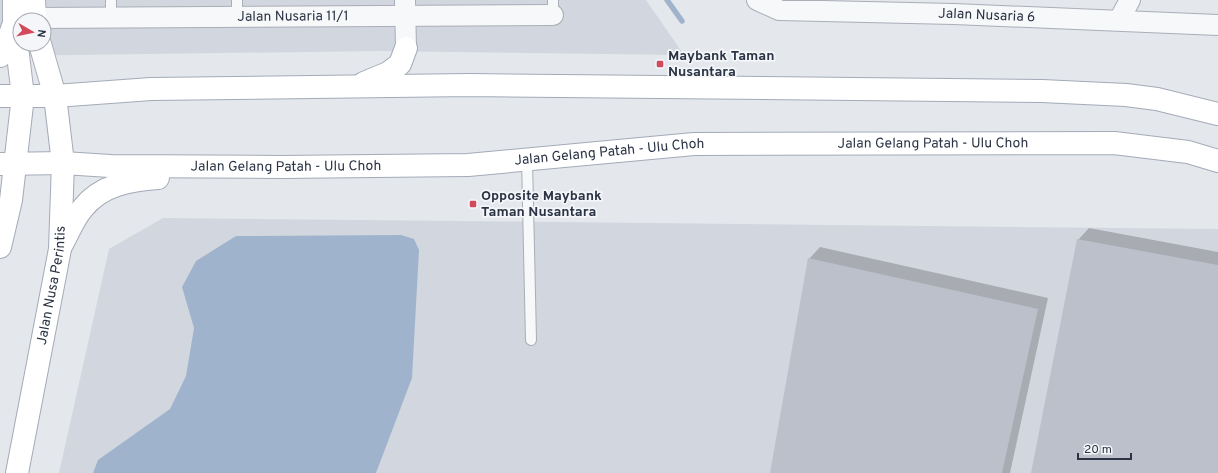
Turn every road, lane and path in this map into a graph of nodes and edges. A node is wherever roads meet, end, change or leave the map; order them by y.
1 (14, 0) edge
2 (757, 0) edge
3 (1130, 0) edge
4 (958, 7) edge
5 (552, 8) edge
6 (111, 9) edge
7 (237, 9) edge
8 (406, 9) edge
9 (26, 12) edge
10 (52, 13) edge
11 (1119, 20) junction
12 (1218, 25) edge
13 (12, 39) edge
14 (406, 48) junction
15 (26, 52) edge
16 (42, 52) edge
17 (0, 56) edge
18 (470, 85) junction
19 (333, 87) junction
20 (0, 96) edge
21 (23, 96) junction
22 (55, 96) junction
23 (1218, 114) edge
24 (527, 159) junction
25 (1218, 161) edge
26 (63, 163) junction
27 (8, 164) edge
28 (281, 167) junction
29 (0, 247) edge
30 (60, 249) junction
31 (531, 340) dead end
32 (17, 473) edge

1 - 9 main road
2 - 4 street, Jalan Nusaria 6
3 - 11 street
4 - 11 street, Jalan Nusaria 6
5 - 8 street, Jalan Nusaria 11/1
6 - 7 street, Jalan Nusaria 11/1
6 - 10 street, Jalan Nusaria 11/1
7 - 8 street, Jalan Nusaria 11/1
8 - 14 street
11 - 12 street, Jalan Nusaria 6
13 - 17 main road
14 - 18 main road
14 - 19 main road
15 - 21 main road
16 - 22 main road, Jalan Nusa Perintis
18 - 19 main road
18 - 23 main road
19 - 22 main road
20 - 21 main road
21 - 22 main road
21 - 27 main road
22 - 26 main road, Jalan Nusa Perintis
24 - 25 main road, Jalan Gelang Patah - Ulu Choh
24 - 28 main road, Jalan Gelang Patah - Ulu Choh
24 - 31 lane
26 - 27 main road, Jalan Gelang Patah - Ulu Choh
26 - 28 main road, Jalan Gelang Patah - Ulu Choh
26 - 30 main road, Jalan Nusa Perintis
27 - 29 main road
28 - 30 main road
30 - 32 main road, Jalan Nusa Perintis

